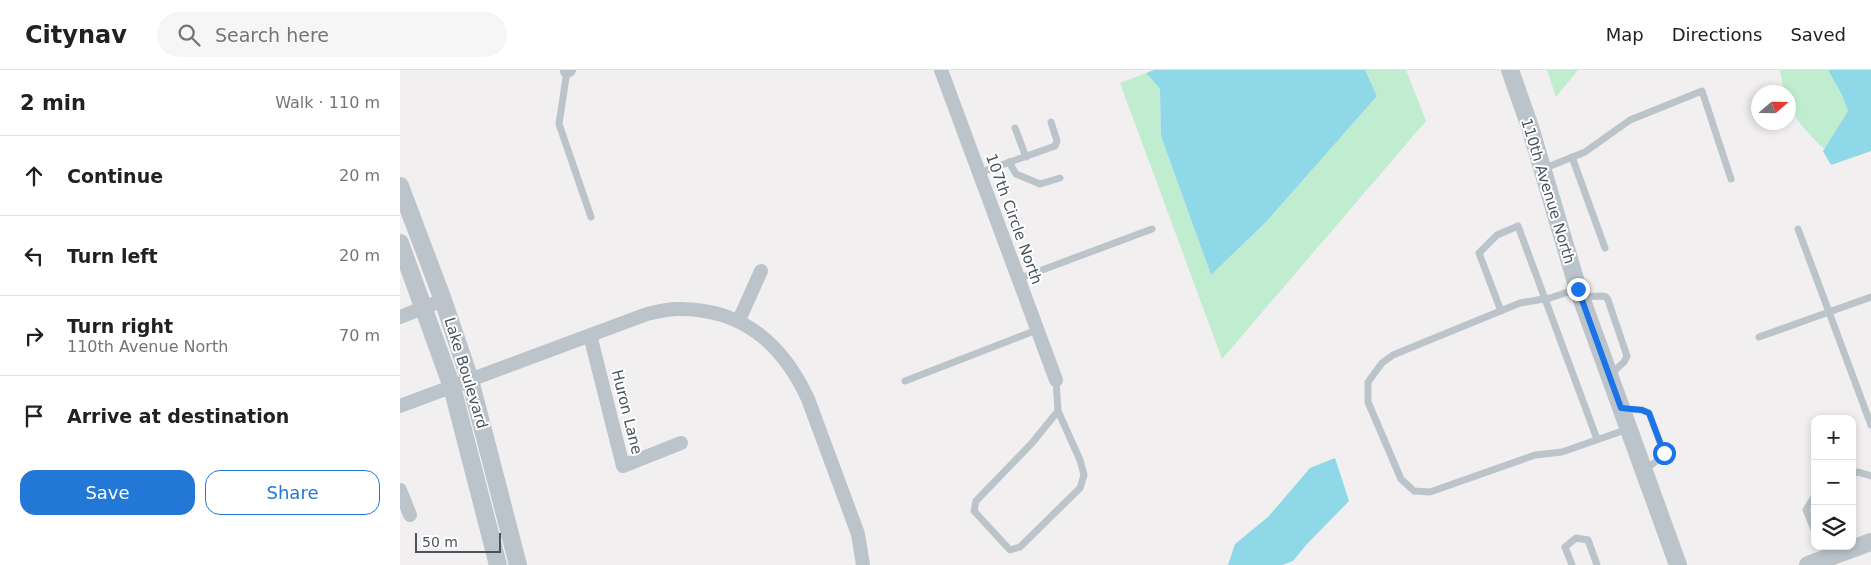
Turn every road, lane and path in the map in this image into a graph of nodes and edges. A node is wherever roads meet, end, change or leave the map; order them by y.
1 (567, 70) edge
2 (941, 70) edge
3 (1510, 70) edge
4 (1051, 122) dead end
5 (1015, 128) dead end
6 (1026, 157) junction
7 (1572, 157) junction
8 (1009, 162) junction
9 (1542, 169) junction
10 (979, 173) junction
11 (1060, 178) dead end
12 (1732, 179) dead end
13 (400, 186) edge
14 (591, 217) dead end
15 (1798, 228) dead end
16 (1152, 230) dead end
17 (400, 243) edge
18 (1605, 248) dead end
19 (761, 272) dead end
20 (1018, 279) junction
21 (1579, 293) junction
22 (1871, 297) edge
23 (1546, 298) junction
24 (443, 300) junction
25 (424, 307) junction
26 (1501, 311) junction
27 (1830, 312) junction
28 (400, 317) edge
29 (738, 320) junction
30 (1037, 330) junction
31 (590, 335) junction
32 (1759, 337) dead end
33 (1609, 376) junction
34 (470, 380) junction
35 (1056, 380) joint
36 (905, 381) dead end
37 (452, 386) junction
38 (400, 406) edge
39 (1621, 408) junction
40 (1058, 412) junction
41 (1871, 425) edge
42 (1628, 429) junction
43 (1597, 439) junction
44 (682, 443) dead end
45 (1643, 470) junction
46 (1856, 473) edge
47 (1871, 476) edge
48 (400, 490) edge
49 (1811, 502) edge
50 (410, 515) dead end
51 (1811, 522) edge
52 (1871, 542) edge
53 (1825, 559) edge
54 (498, 565) edge
55 (518, 565) edge
56 (863, 565) edge
57 (1572, 565) edge
58 (1597, 565) edge
59 (1678, 565) edge
60 (1808, 565) edge

1 - 14 lane
2 - 10 street, 107th Circle North
3 - 9 street, 110th Avenue North
4 - 6 lane
5 - 6 lane
6 - 8 lane
7 - 9 lane
7 - 12 lane
7 - 18 lane
8 - 10 lane
8 - 11 lane
9 - 21 street, 110th Avenue North
10 - 20 street, 107th Circle North
13 - 24 street, Lake Boulevard
15 - 27 lane
16 - 20 lane
17 - 25 street, Lake Boulevard
19 - 29 street
20 - 30 street, 107th Circle North
21 - 23 lane
21 - 33 street, 110th Avenue North
21 - 33 lane
22 - 27 lane
23 - 26 lane
23 - 26 lane
23 - 43 lane
24 - 25 street
24 - 34 street, Lake Boulevard
25 - 28 street
25 - 37 street, Lake Boulevard
26 - 43 lane
27 - 32 lane
27 - 41 lane
29 - 31 street
29 - 56 street
30 - 35 street, 107th Circle North
30 - 36 lane
31 - 34 street
31 - 44 street, Huron Lane
33 - 39 street, 110th Avenue North
34 - 37 street
34 - 55 street, Lake Boulevard
35 - 40 lane
37 - 38 street
37 - 54 street, Lake Boulevard
39 - 42 street, 110th Avenue North
39 - 45 lane
40 - 40 lane
42 - 43 lane
42 - 45 street, 110th Avenue North
45 - 59 street, 110th Avenue North
46 - 47 lane
48 - 50 street
49 - 51 lane
52 - 53 street
53 - 60 street
57 - 58 lane

